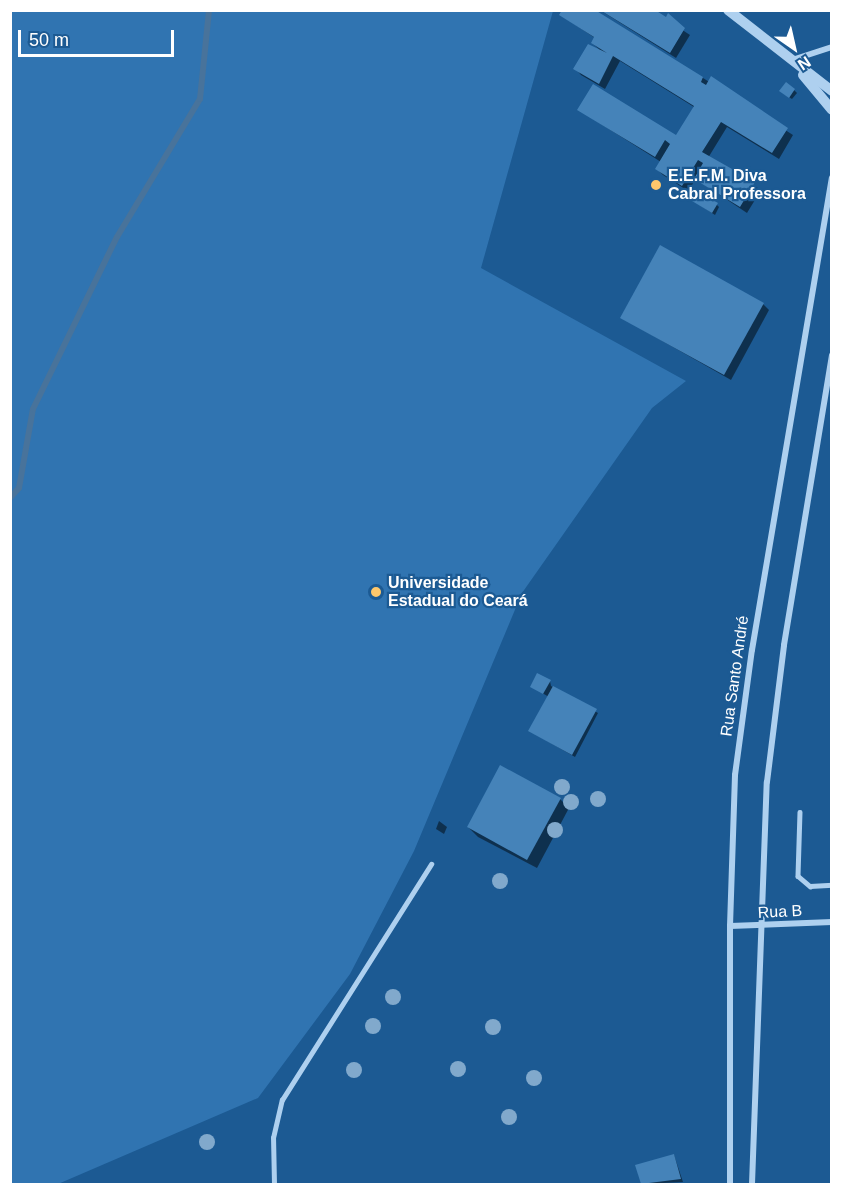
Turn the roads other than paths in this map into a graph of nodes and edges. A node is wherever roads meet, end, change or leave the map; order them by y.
1 (728, 10) edge
2 (831, 47) edge
3 (791, 60) junction
4 (831, 91) edge
5 (831, 110) edge
6 (831, 178) edge
7 (831, 355) edge
8 (800, 812) dead end
9 (431, 864) dead end
10 (831, 885) edge
11 (831, 922) edge
12 (730, 926) junction
13 (762, 927) junction
14 (274, 1185) edge
15 (730, 1185) edge
16 (752, 1185) edge

1 - 3 street
2 - 3 street
3 - 4 street
3 - 5 street
6 - 12 street, Rua Santo André
7 - 13 street
8 - 10 lane
9 - 14 lane
11 - 13 street, Rua B
12 - 13 street, Rua B
12 - 15 street, Rua Santo André
13 - 16 street

